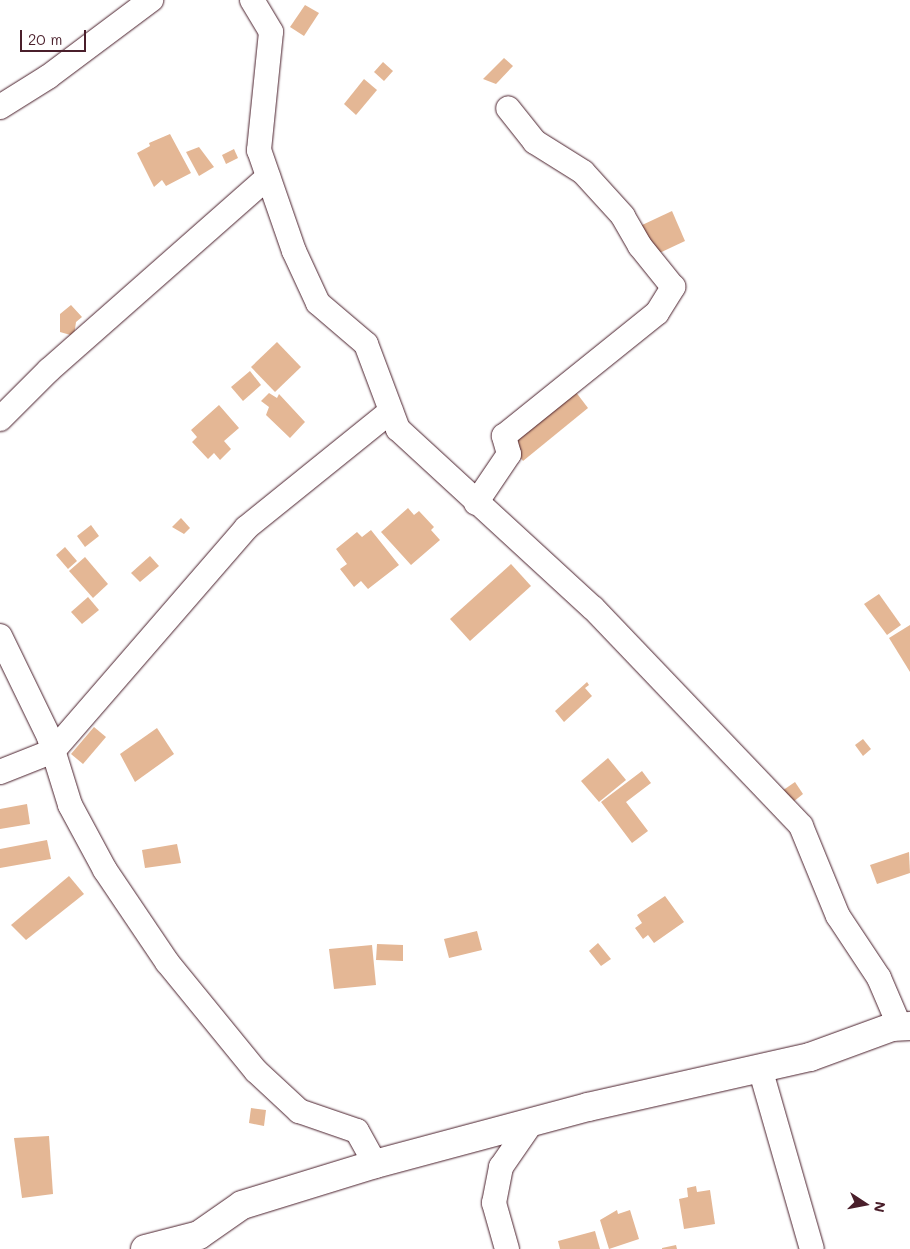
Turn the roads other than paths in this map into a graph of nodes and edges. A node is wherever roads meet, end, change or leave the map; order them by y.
1 (151, 0) edge
2 (252, 0) edge
3 (0, 106) edge
4 (508, 108) dead end
5 (268, 177) junction
6 (392, 411) junction
7 (0, 419) edge
8 (476, 503) junction
9 (0, 636) edge
10 (53, 751) junction
11 (0, 772) edge
12 (905, 1026) edge
13 (760, 1068) junction
14 (532, 1122) junction
15 (375, 1164) junction
16 (811, 1248) edge
17 (146, 1249) edge
18 (507, 1249) edge

1 - 3 street
2 - 5 street
4 - 8 street
5 - 6 street
5 - 7 street
6 - 8 street
6 - 10 street
8 - 12 street
9 - 10 street
10 - 11 street
10 - 15 street
12 - 13 street
13 - 14 street
13 - 16 street
14 - 15 street
14 - 18 street
15 - 17 street

